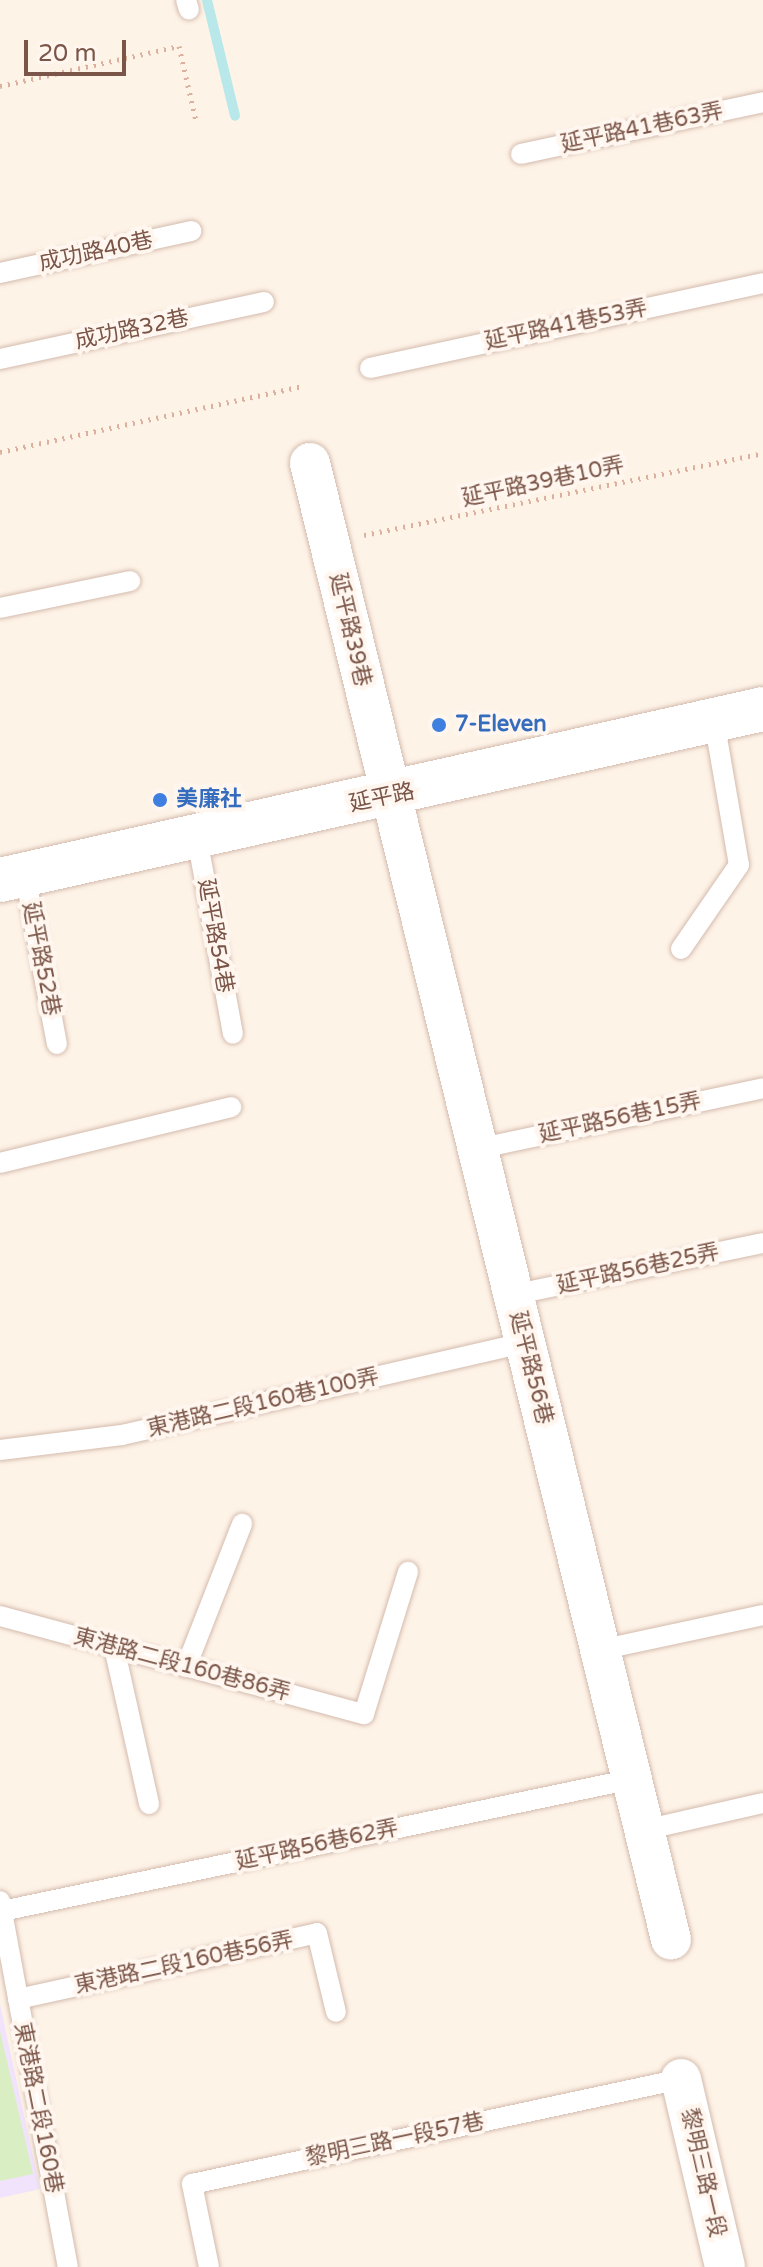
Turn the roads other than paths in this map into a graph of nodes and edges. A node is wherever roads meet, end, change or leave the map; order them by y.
1 (763, 102) edge
2 (521, 154) dead end
3 (191, 231) dead end
4 (0, 273) edge
5 (763, 283) edge
6 (264, 302) dead end
7 (0, 359) edge
8 (370, 368) dead end
9 (310, 463) dead end
10 (130, 581) dead end
11 (0, 608) edge
12 (763, 709) edge
13 (714, 721) junction
14 (390, 797) junction
15 (197, 838) junction
16 (12, 877) edge
17 (681, 949) dead end
18 (233, 1034) dead end
19 (57, 1044) dead end
20 (763, 1088) edge
21 (231, 1107) dead end
22 (477, 1149) junction
23 (0, 1163) edge
24 (763, 1243) edge
25 (512, 1295) junction
26 (525, 1343) junction
27 (0, 1450) edge
28 (242, 1524) dead end
29 (408, 1572) dead end
30 (763, 1615) edge
31 (0, 1616) edge
32 (114, 1647) junction
33 (600, 1650) junction
34 (186, 1667) junction
35 (632, 1779) junction
36 (763, 1803) edge
37 (149, 1804) dead end
38 (644, 1830) junction
39 (1, 1906) edge
40 (671, 1939) dead end
41 (18, 1999) junction
42 (336, 2012) dead end
43 (681, 2079) joint
44 (68, 2267) edge
45 (209, 2267) edge
46 (725, 2267) edge

1 - 2 lane, 延平路41巷63弄
3 - 4 lane, 成功路40巷
5 - 8 lane, 延平路41巷53弄
6 - 7 lane, 成功路32巷
9 - 14 street, 延平路39巷
10 - 11 lane
12 - 13 main road, 延平路
13 - 14 main road, 延平路
13 - 17 lane
14 - 15 main road, 延平路
14 - 22 street, 延平路56巷
15 - 16 main road, 延平路
15 - 18 lane, 延平路54巷
16 - 19 lane, 延平路52巷
20 - 22 lane, 延平路56巷15弄
21 - 23 lane
22 - 25 street, 延平路56巷
24 - 25 lane, 延平路56巷25弄
25 - 26 street, 延平路56巷
26 - 27 lane, 東港路二段160巷100弄
26 - 33 street, 延平路56巷
28 - 34 lane
29 - 34 lane, 東港路二段160巷86弄
30 - 33 lane
31 - 32 lane, 東港路二段160巷86弄
32 - 34 lane, 東港路二段160巷86弄
32 - 37 lane
33 - 35 street, 延平路56巷
35 - 38 street, 延平路56巷
35 - 39 lane, 延平路56巷62弄
36 - 38 lane
38 - 40 street, 延平路56巷
39 - 41 lane, 東港路二段160巷
41 - 42 lane, 東港路二段160巷56弄
41 - 44 lane, 東港路二段160巷
43 - 45 lane, 黎明三路一段57巷
43 - 46 street, 黎明三路一段

